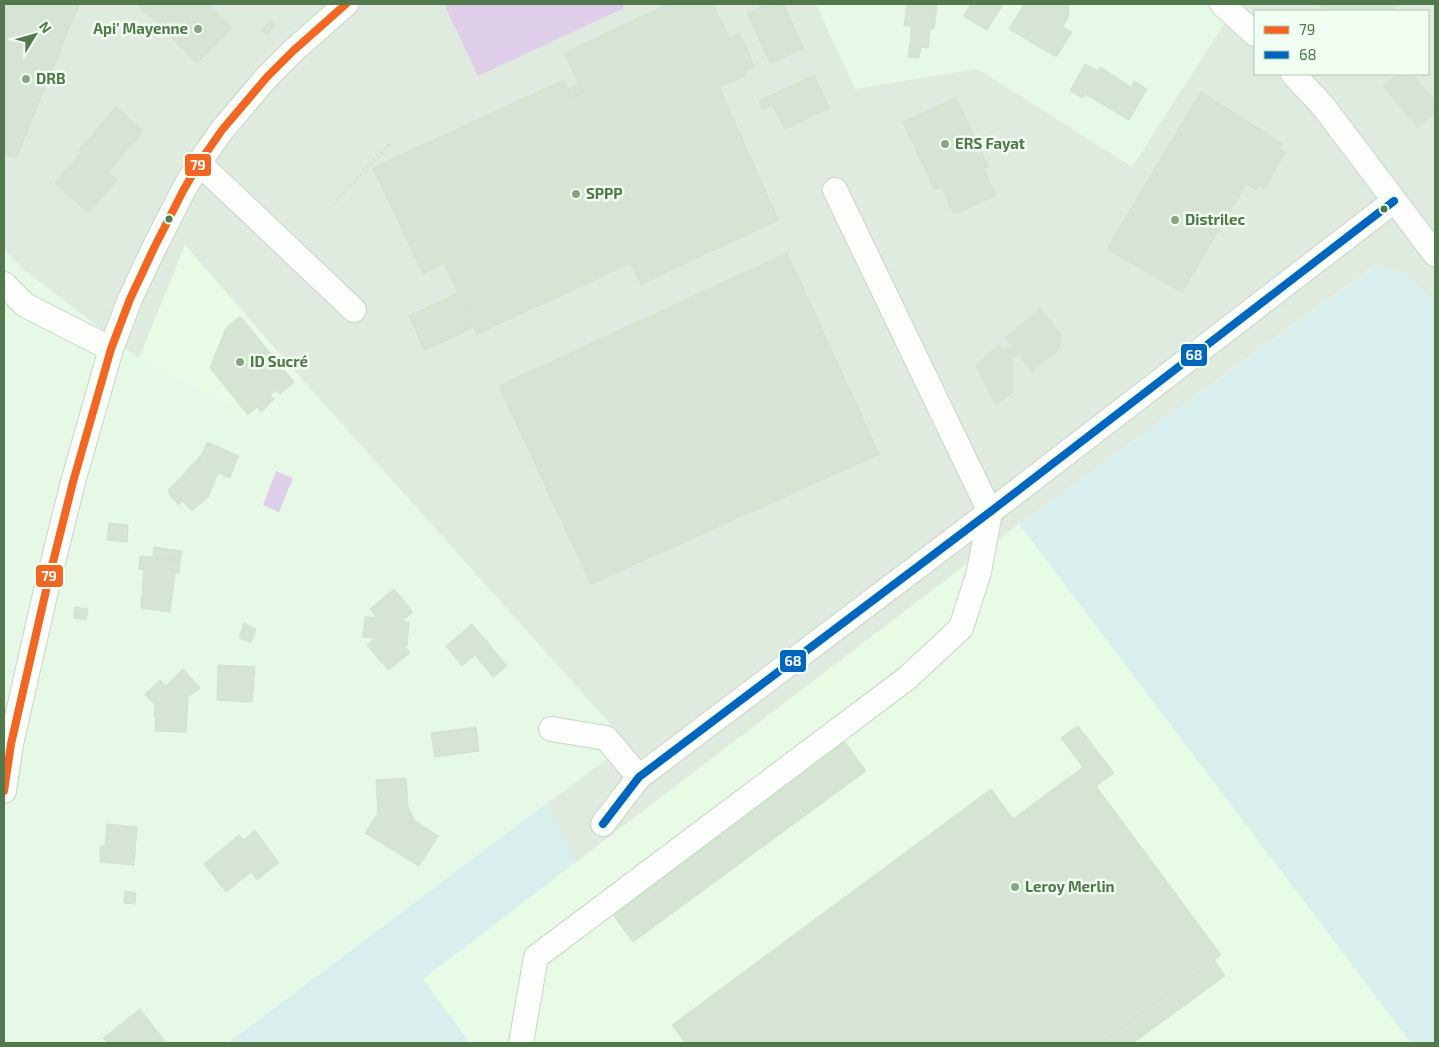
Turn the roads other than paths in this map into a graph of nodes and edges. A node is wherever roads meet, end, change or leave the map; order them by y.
1 (1222, 4) edge
2 (334, 8) edge
3 (1254, 33) edge
4 (1294, 75) edge
5 (198, 163) junction
6 (835, 190) dead end
7 (1394, 201) junction
8 (1435, 254) edge
9 (4, 284) edge
10 (354, 310) dead end
11 (111, 349) junction
12 (990, 512) junction
13 (551, 728) dead end
14 (639, 778) junction
15 (4, 791) edge
16 (603, 824) dead end
17 (521, 1043) edge

1 - 3 street
2 - 5 street
4 - 7 street
5 - 10 street
5 - 11 street
6 - 12 street
7 - 8 street
7 - 12 street
9 - 11 street
11 - 15 street
12 - 14 street
12 - 17 street
13 - 14 street
14 - 16 street

